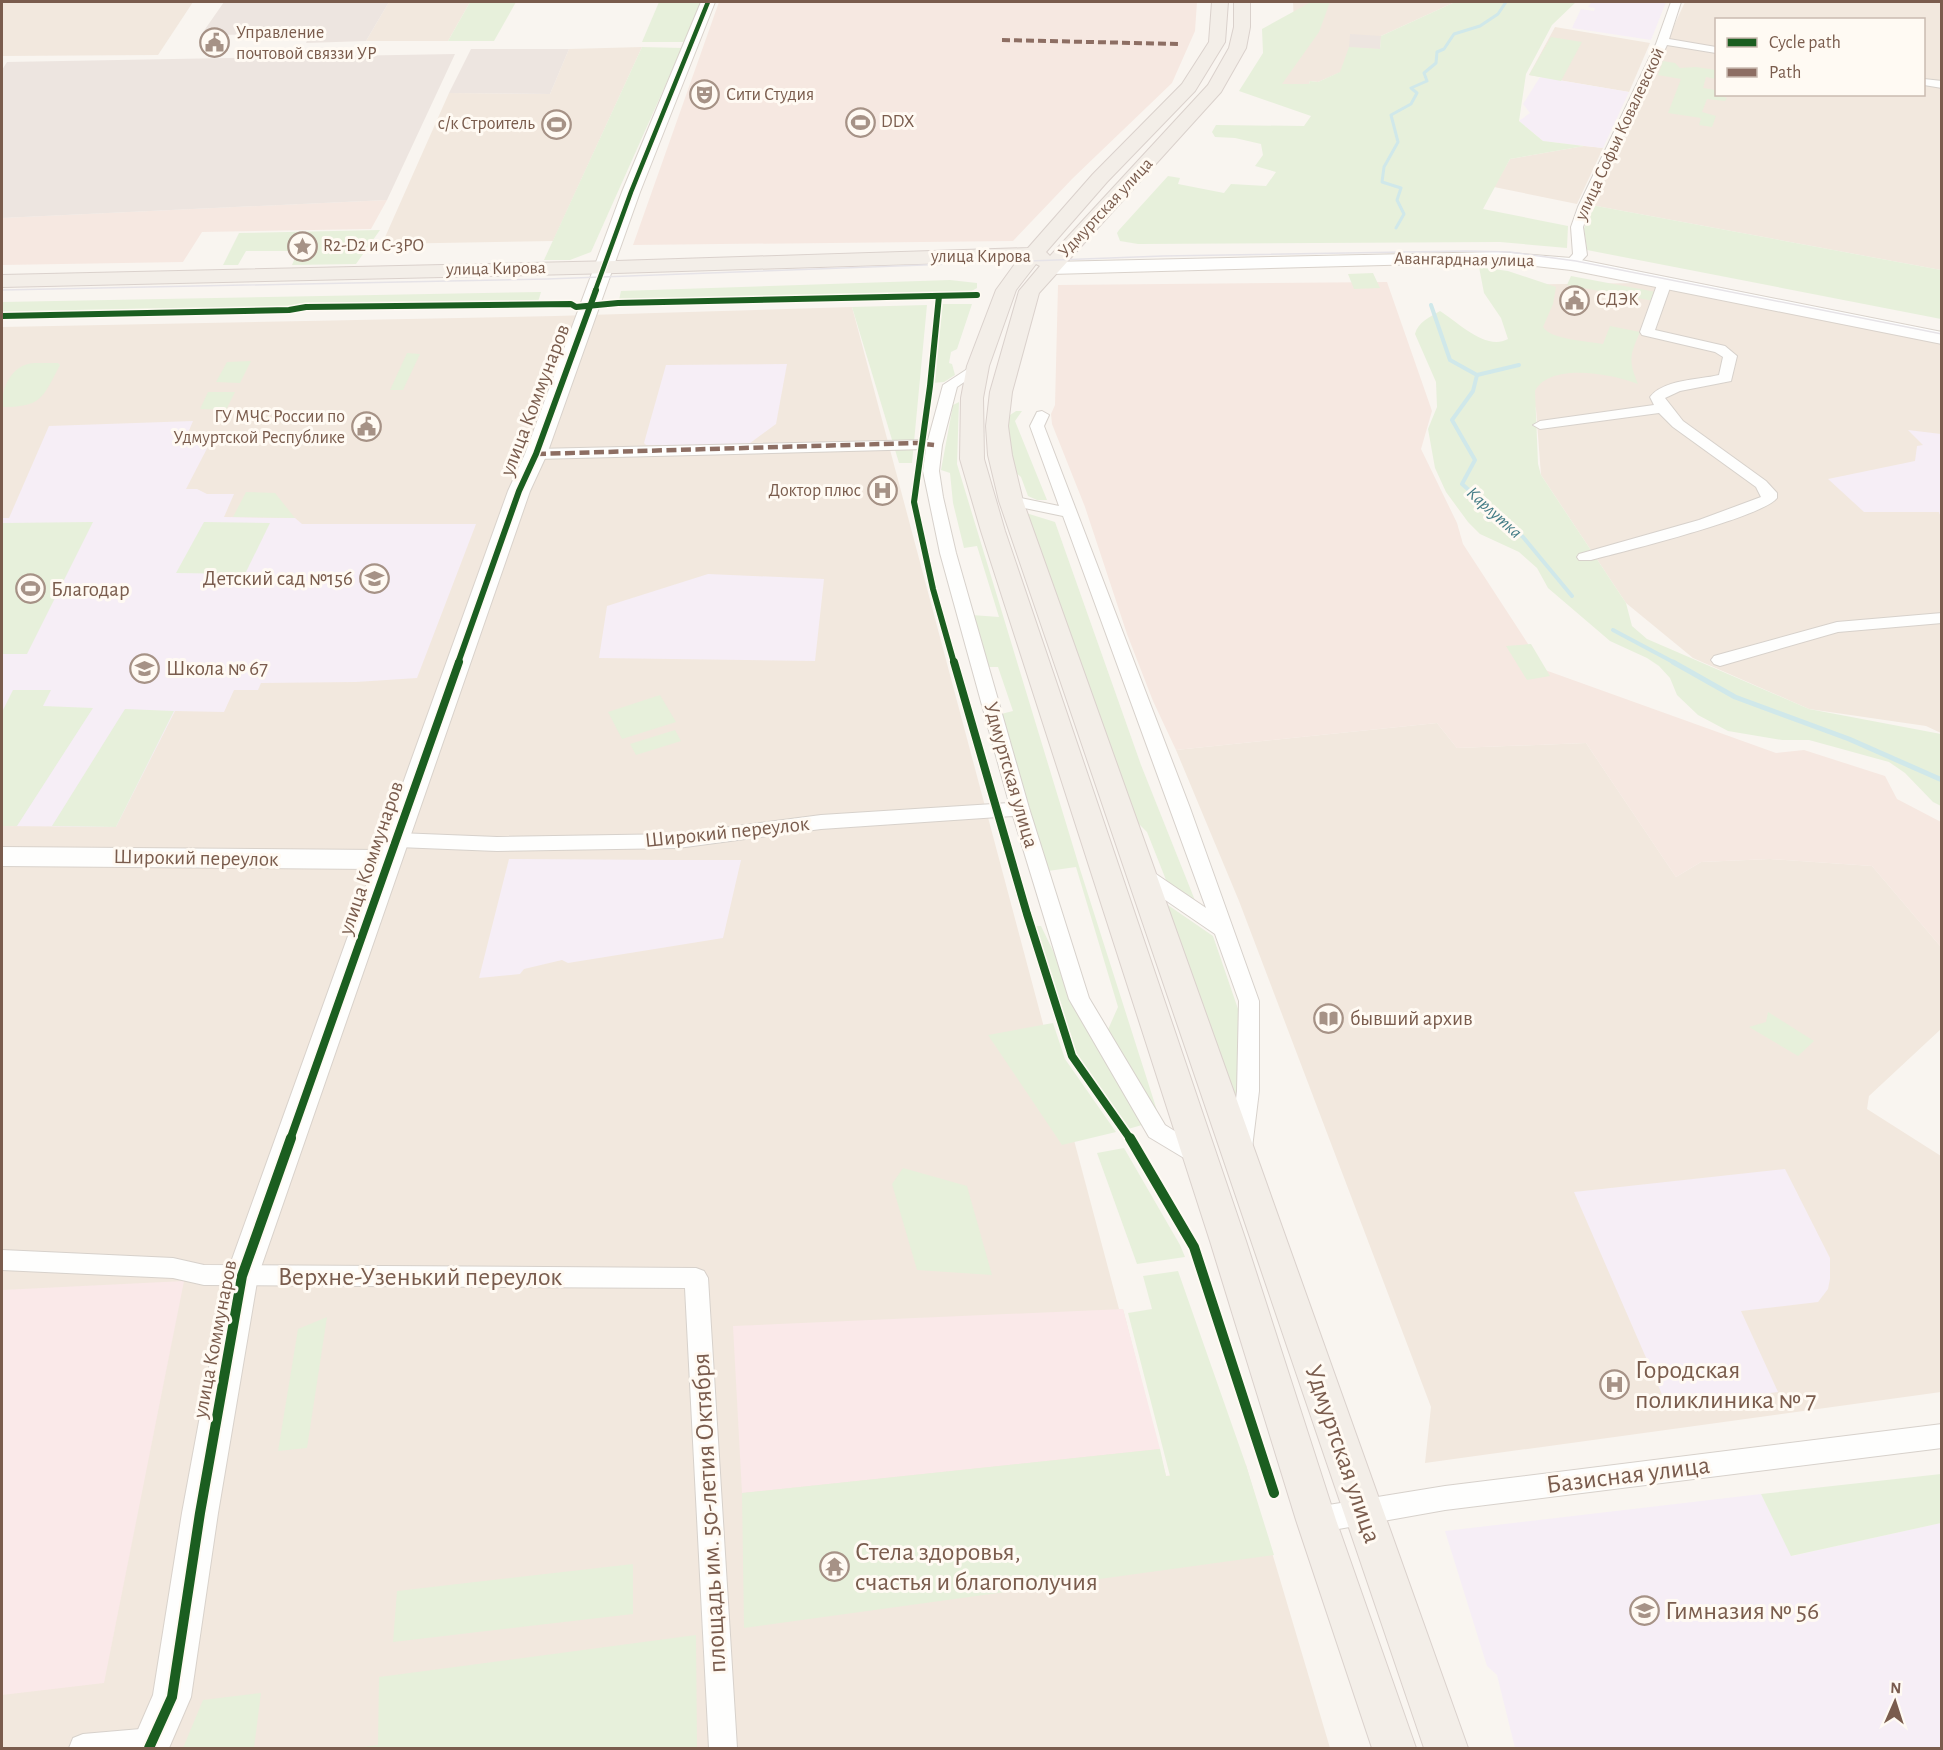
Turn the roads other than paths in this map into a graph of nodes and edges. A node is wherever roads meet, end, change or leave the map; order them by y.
1 (708, 2) edge
2 (1220, 2) edge
3 (1242, 2) edge
4 (1677, 2) edge
5 (1662, 41) junction
6 (1715, 50) edge
7 (1925, 82) edge
8 (1941, 85) edge
9 (1077, 206) junction
10 (1102, 212) junction
11 (1036, 264) junction
12 (1571, 264) junction
13 (602, 275) junction
14 (2, 281) edge
15 (1665, 282) junction
16 (2, 296) edge
17 (1003, 335) junction
18 (1941, 338) edge
19 (978, 366) junction
20 (1663, 408) junction
21 (1042, 415) dead end
22 (1540, 425) dead end
23 (934, 445) junction
24 (536, 454) junction
25 (1011, 501) junction
26 (1071, 513) junction
27 (1585, 556) dead end
28 (1941, 618) edge
29 (1720, 660) dead end
30 (1020, 807) junction
31 (394, 850) junction
32 (2, 856) edge
33 (1143, 875) junction
34 (1223, 929) junction
35 (1199, 1158) junction
36 (1239, 1160) junction
37 (1267, 1236) junction
38 (1228, 1241) junction
39 (2, 1260) edge
40 (242, 1276) junction
41 (696, 1278) joint
42 (1941, 1436) edge
43 (1363, 1512) junction
44 (1316, 1520) junction
45 (151, 1745) edge
46 (83, 1749) edge
47 (723, 1749) edge
48 (1394, 1749) edge
49 (1446, 1749) edge

1 - 13 street, улица Коммунаров
2 - 9 main road, Удмуртская улица
3 - 10 main road, Удмуртская улица
4 - 5 street, улица Софьи Ковалевской
5 - 6 street
5 - 12 street, улица Софьи Ковалевской
7 - 8 street
9 - 10 main road
9 - 11 main road, Удмуртская улица
10 - 11 main road, Удмуртская улица
11 - 12 street, Авангардная улица
11 - 13 main road, улица Кирова
11 - 17 main road, Удмуртская улица
12 - 15 street, Авангардная улица
13 - 14 main road, улица Кирова
13 - 16 main road, улица Кирова
13 - 24 street, улица Коммунаров
15 - 18 street, Авангардная улица
15 - 20 street
17 - 19 main road, Удмуртская улица
17 - 25 main road, Удмуртская улица
19 - 23 street, Удмуртская улица
19 - 35 main road, Удмуртская улица
20 - 22 street
20 - 27 street
21 - 26 street, Удмуртская улица
23 - 24 street
23 - 30 street, Удмуртская улица
24 - 31 street, улица Коммунаров
25 - 26 street
25 - 33 main road, Удмуртская улица
26 - 34 street, Удмуртская улица
28 - 29 street
30 - 31 street, Широкий переулок
30 - 35 street, Удмуртская улица
31 - 32 street, Широкий переулок
31 - 40 street, улица Коммунаров
33 - 34 street
33 - 36 main road, Удмуртская улица
34 - 36 street, Удмуртская улица
35 - 38 main road, Удмуртская улица
36 - 37 main road, Удмуртская улица
37 - 38 main road
37 - 43 main road, Удмуртская улица
38 - 44 main road, Удмуртская улица
39 - 40 street, Верхне-Узенький переулок
40 - 41 street, Верхне-Узенький переулок
40 - 45 street, улица Коммунаров
41 - 47 street, площадь им. 50-летия Октября
42 - 43 street, Базисная улица
43 - 44 street, Базисная улица
43 - 49 main road, Удмуртская улица
44 - 48 main road, Удмуртская улица
45 - 46 street

